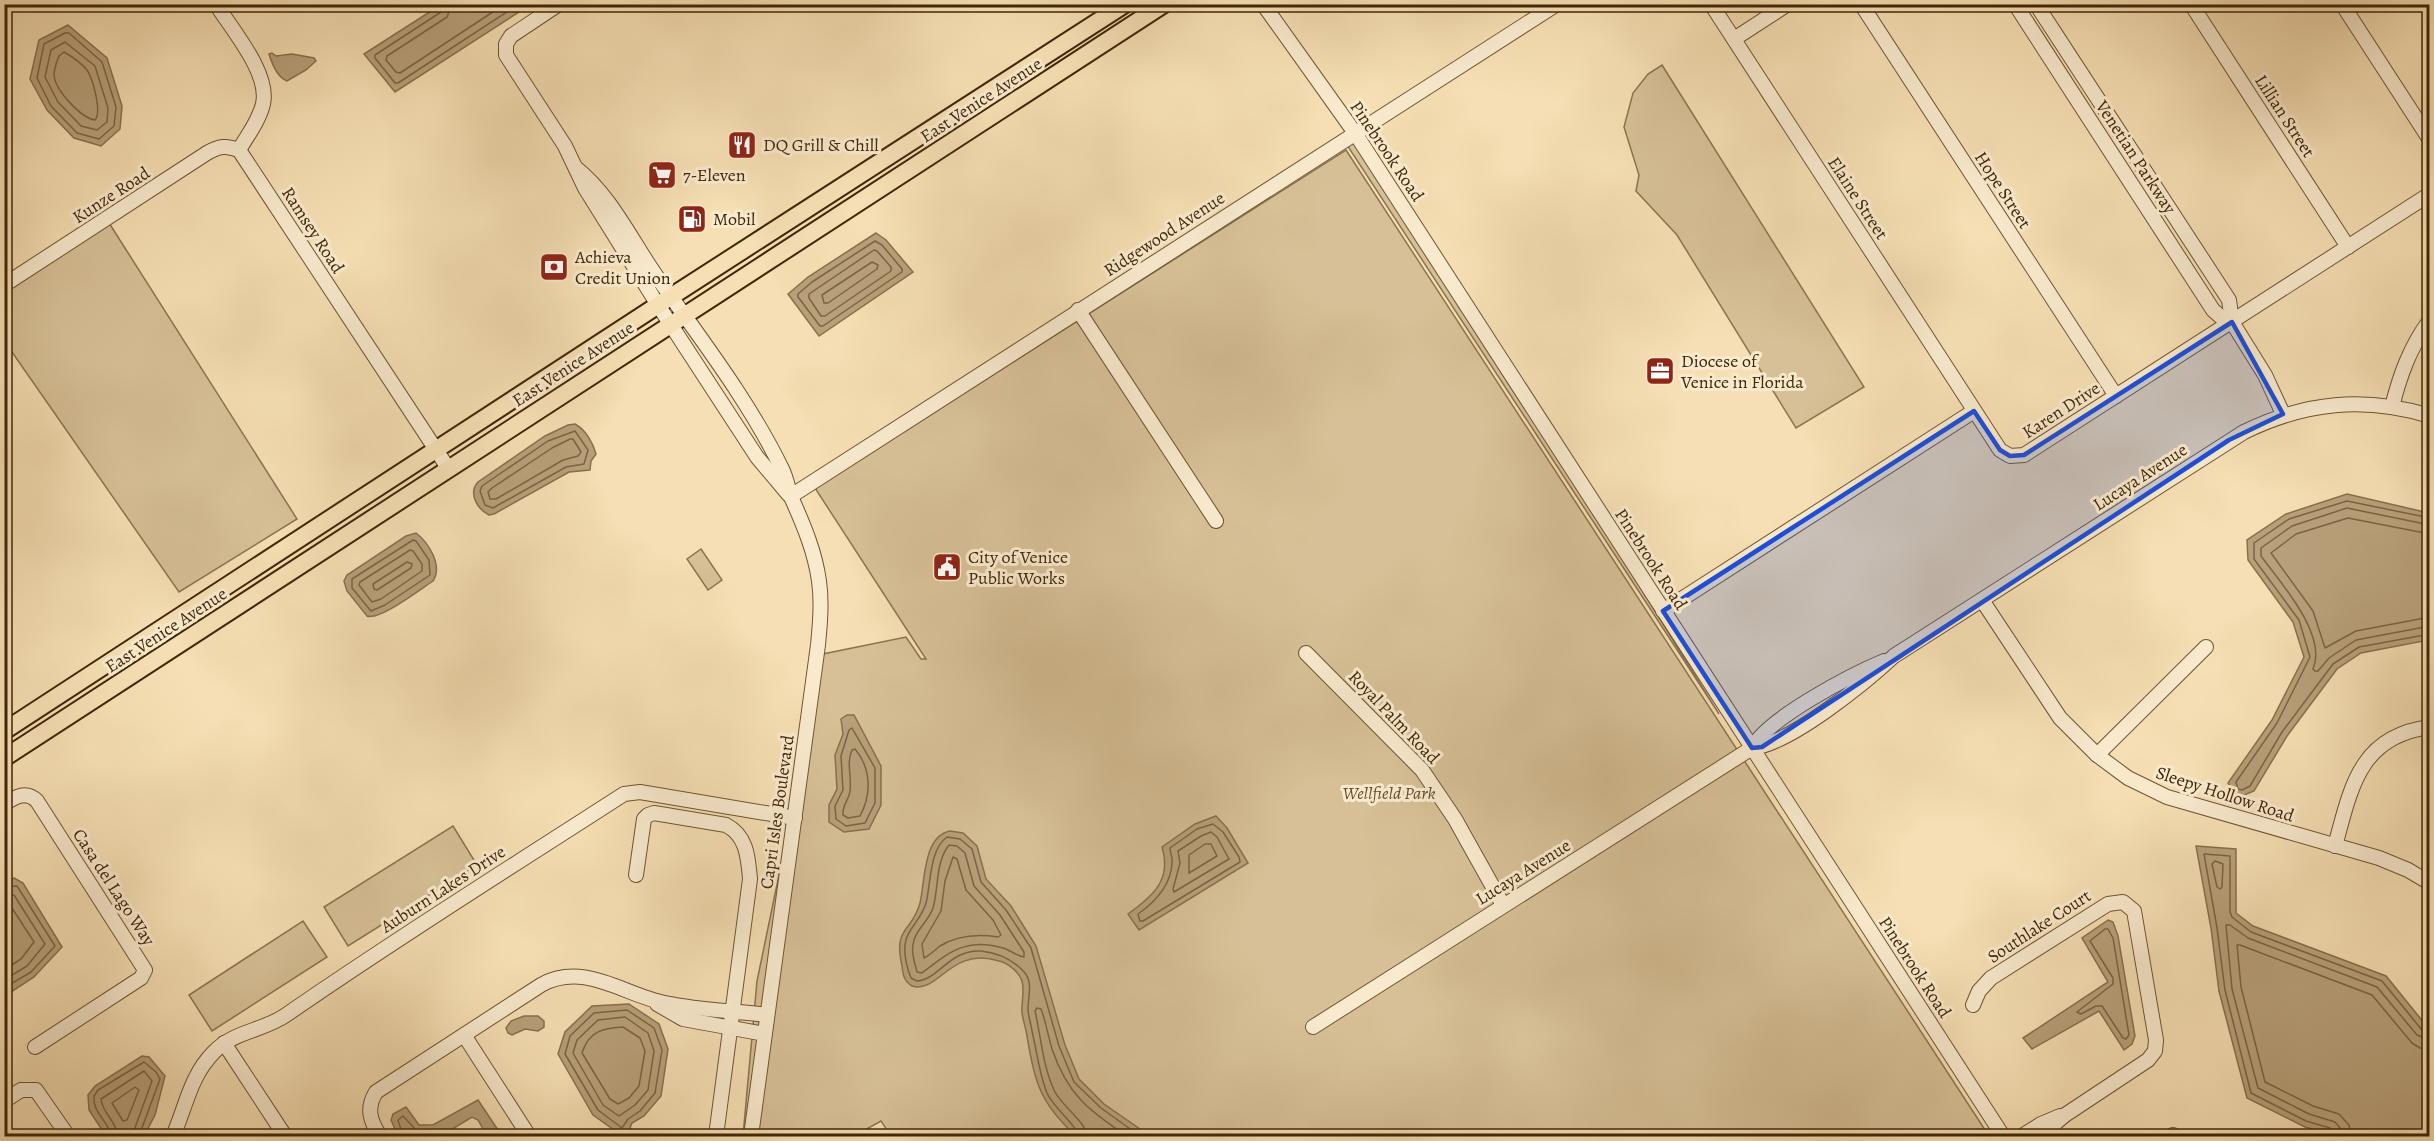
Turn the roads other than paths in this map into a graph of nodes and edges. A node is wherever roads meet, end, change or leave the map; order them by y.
1 (216, 4) edge
2 (559, 4) edge
3 (1125, 4) edge
4 (1164, 4) edge
5 (1263, 4) edge
6 (1557, 4) edge
7 (1711, 4) edge
8 (1788, 4) edge
9 (1861, 4) edge
10 (2015, 4) edge
11 (2036, 4) edge
12 (2191, 4) edge
13 (2342, 4) edge
14 (2055, 33) junction
15 (1734, 39) junction
16 (2040, 43) junction
17 (1035, 62) junction
18 (961, 110) junction
19 (1355, 133) junction
20 (962, 135) junction
21 (2430, 140) edge
22 (239, 150) junction
23 (2142, 167) junction
24 (2127, 177) junction
25 (2430, 194) edge
26 (861, 201) junction
27 (2348, 247) junction
28 (4, 285) edge
29 (665, 301) junction
30 (1078, 310) junction
31 (685, 314) junction
32 (2430, 320) edge
33 (2232, 322) junction
34 (671, 324) junction
35 (2116, 396) junction
36 (2392, 407) junction
37 (1974, 411) junction
38 (2283, 414) junction
39 (2430, 416) edge
40 (437, 450) junction
41 (448, 468) junction
42 (791, 496) junction
43 (1216, 521) dead end
44 (290, 546) junction
45 (1982, 600) junction
46 (1663, 611) junction
47 (2206, 647) dead end
48 (1306, 653) dead end
49 (149, 665) junction
50 (2430, 727) edge
51 (4, 731) edge
52 (1752, 748) junction
53 (2097, 755) junction
54 (4, 758) edge
55 (4, 804) edge
56 (795, 818) junction
57 (2335, 846) junction
58 (636, 875) dead end
59 (2430, 883) edge
60 (1503, 905) junction
61 (652, 1001) junction
62 (1973, 1005) dead end
63 (733, 1011) junction
64 (767, 1015) junction
65 (1313, 1027) dead end
66 (730, 1029) junction
67 (765, 1034) junction
68 (464, 1035) junction
69 (224, 1043) junction
70 (35, 1047) dead end
71 (4, 1101) edge
72 (2065, 1115) junction
73 (2003, 1135) edge
74 (68, 1137) edge
75 (173, 1137) edge
76 (285, 1137) edge
77 (380, 1137) edge
78 (530, 1137) edge
79 (716, 1137) edge
80 (751, 1137) edge
81 (2022, 1137) edge
82 (2040, 1137) edge

1 - 22 street
2 - 29 street
3 - 17 main road, East Venice Avenue
4 - 20 main road, East Venice Avenue
5 - 19 street, Pinebrook Road
6 - 19 street, Ridgewood Avenue
7 - 15 street, Elaine Street
8 - 15 street
9 - 35 street, Hope Street
10 - 16 street, Venetian Parkway
11 - 14 street, Venetian Parkway
12 - 27 street, Lillian Street
13 - 21 street
14 - 16 street
14 - 23 street, Venetian Parkway
15 - 37 street, Elaine Street
16 - 24 street, Venetian Parkway
17 - 18 main road, East Venice Avenue
17 - 20 main road
18 - 26 main road
18 - 29 main road, East Venice Avenue
19 - 30 street, Ridgewood Avenue
19 - 46 street, Pinebrook Road
20 - 26 main road, East Venice Avenue
22 - 28 street, Kunze Road
22 - 40 street, Ramsey Road
23 - 24 street
23 - 33 street, Venetian Parkway
24 - 33 street, Venetian Parkway
25 - 27 street, Karen Drive
26 - 31 main road, East Venice Avenue
27 - 33 street, Karen Drive
29 - 31 street, Capri Isles Boulevard
29 - 34 street, Capri Isles Boulevard
29 - 40 main road, East Venice Avenue
30 - 42 street, Ridgewood Avenue
30 - 43 street
31 - 34 main road, East Venice Avenue
31 - 42 street, Capri Isles Boulevard
32 - 36 street
33 - 35 street, Karen Drive
33 - 38 street, Venetian Parkway
34 - 41 main road, East Venice Avenue
34 - 42 street, Capri Isles Boulevard
35 - 37 street, Karen Drive
36 - 38 street, Lucaya Avenue
36 - 39 street, Lucaya Avenue
37 - 46 street
38 - 45 street, Lucaya Avenue
40 - 41 street, Ramsey Road
40 - 44 main road, East Venice Avenue
41 - 49 main road, East Venice Avenue
42 - 56 street, Capri Isles Boulevard
44 - 49 main road
44 - 51 main road, East Venice Avenue
45 - 52 street, Lucaya Avenue
45 - 53 street, Sleepy Hollow Road
46 - 52 street, Pinebrook Road
47 - 53 street
48 - 60 street, Royal Palm Road
49 - 54 main road, East Venice Avenue
50 - 57 street
52 - 60 street, Lucaya Avenue
52 - 73 street, Pinebrook Road
53 - 57 street, Sleepy Hollow Road
55 - 70 street, Casa del Lago Way
56 - 64 street, Capri Isles Boulevard
56 - 69 street, Auburn Lakes Drive
57 - 59 street, Sleepy Hollow Road
58 - 63 street
60 - 65 street, Lucaya Avenue
61 - 63 street
61 - 66 street
61 - 68 street
62 - 72 street, Southlake Court
63 - 64 street
63 - 66 street
64 - 67 street, Capri Isles Boulevard
66 - 67 street
66 - 79 street
67 - 80 street, Capri Isles Boulevard
68 - 77 street
68 - 78 street
69 - 75 street, Auburn Lakes Drive
69 - 76 street
71 - 74 street
72 - 81 street, Southlake Court
72 - 82 street, Southlake Court

